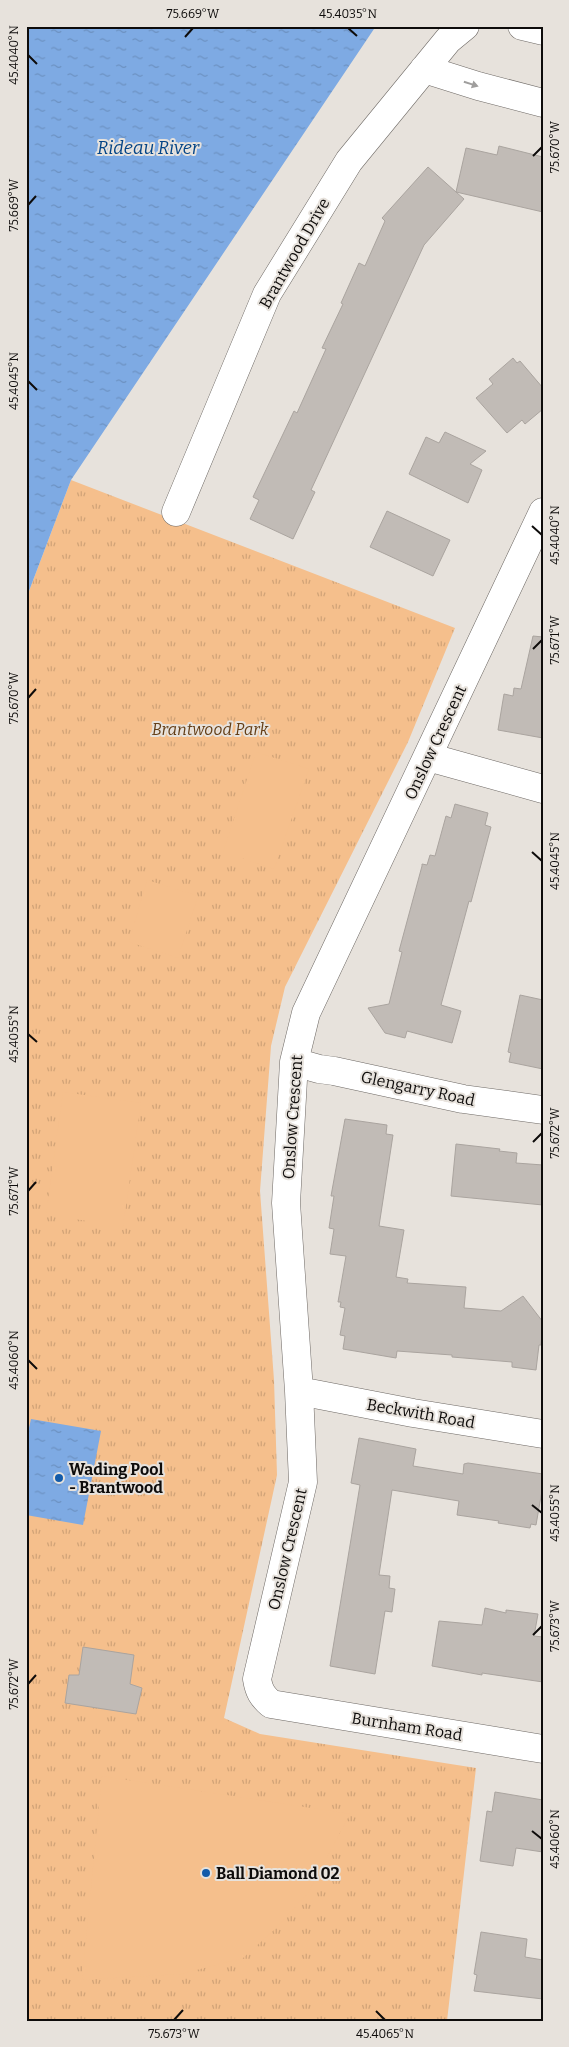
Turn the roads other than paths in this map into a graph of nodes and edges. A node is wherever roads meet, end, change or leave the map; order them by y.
1 (465, 26) edge
2 (522, 26) edge
3 (543, 31) edge
4 (424, 69) junction
5 (543, 103) edge
6 (176, 512) dead end
7 (543, 512) edge
8 (428, 757) junction
9 (543, 789) edge
10 (294, 1062) junction
11 (543, 1110) edge
12 (299, 1390) junction
13 (543, 1434) edge
14 (272, 1704) joint
15 (543, 1749) edge

1 - 4 street, Brantwood Drive
2 - 3 street
4 -> 5 street
4 - 6 street, Brantwood Drive
7 - 8 street, Onslow Crescent
8 - 9 street
8 - 10 street, Onslow Crescent
10 - 11 street, Glengarry Road
10 - 12 street, Onslow Crescent
12 - 13 street, Beckwith Road
12 - 14 street, Onslow Crescent
14 - 15 street, Burnham Road

